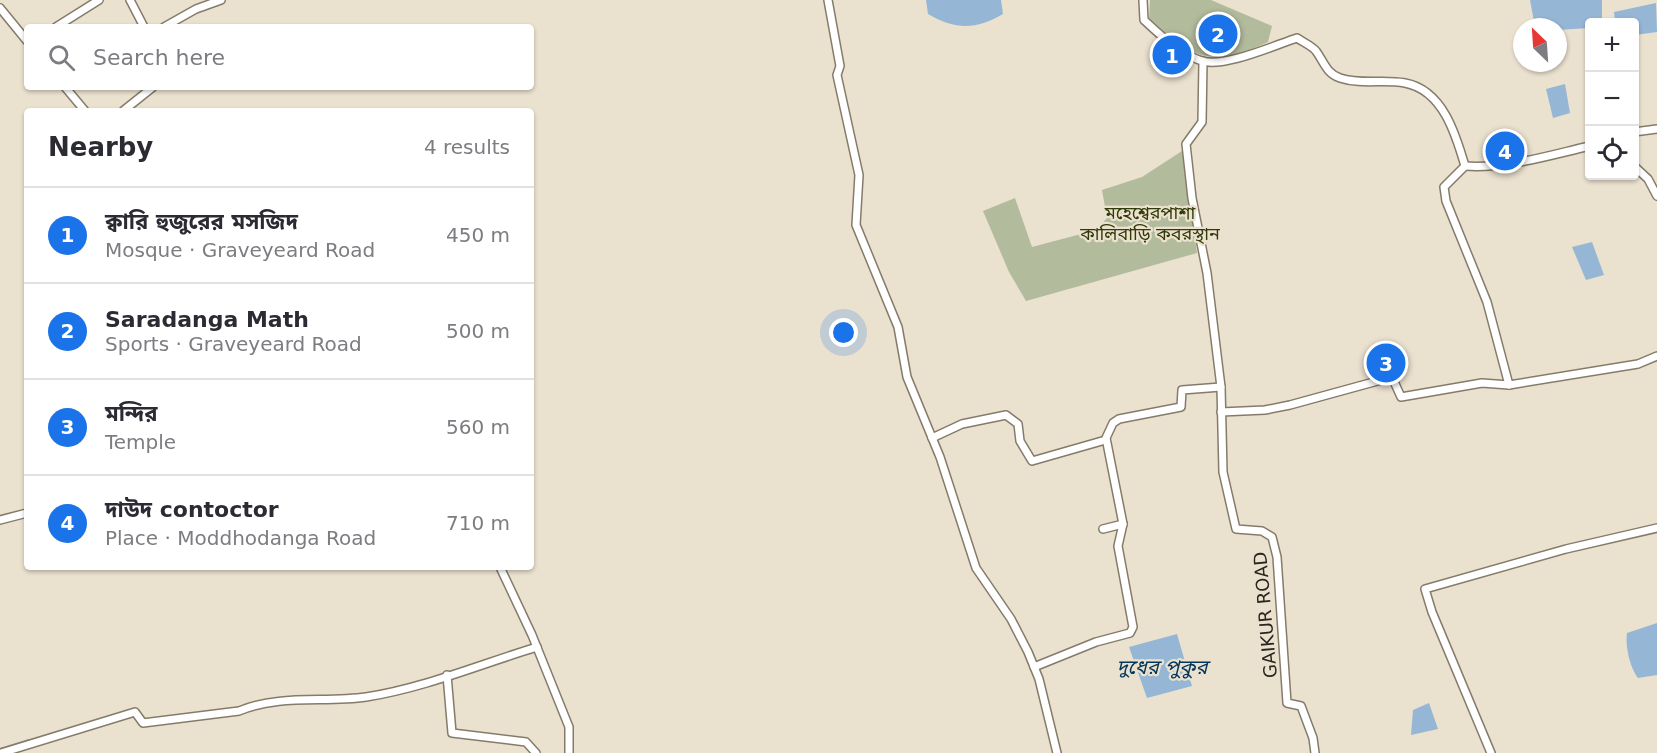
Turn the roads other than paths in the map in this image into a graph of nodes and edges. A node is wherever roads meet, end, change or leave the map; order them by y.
1 (99, 0) edge
2 (130, 0) edge
3 (221, 0) edge
4 (828, 0) edge
5 (1143, 0) edge
6 (0, 8) edge
7 (61, 24) edge
8 (142, 24) edge
9 (169, 24) edge
10 (24, 37) edge
11 (1203, 61) junction
12 (68, 90) edge
13 (149, 90) edge
14 (82, 108) edge
15 (127, 108) edge
16 (1657, 129) edge
17 (1639, 131) edge
18 (1585, 147) edge
19 (1465, 166) junction
20 (1639, 170) edge
21 (1657, 196) edge
22 (1657, 356) edge
23 (1509, 386) junction
24 (1221, 387) junction
25 (1221, 412) junction
26 (933, 438) junction
27 (1102, 441) dead end
28 (24, 514) edge
29 (0, 520) edge
30 (1123, 524) junction
31 (1657, 528) edge
32 (1103, 529) dead end
33 (501, 570) edge
34 (537, 647) junction
35 (1034, 667) junction
36 (447, 675) junction
37 (1, 753) edge
38 (536, 753) edge
39 (570, 753) edge
40 (1057, 753) edge
41 (1315, 753) edge
42 (1491, 753) edge

1 - 7 street
2 - 8 street
3 - 9 street
4 - 26 street
5 - 11 street
6 - 10 street
11 - 19 street
11 - 24 street
12 - 14 street
13 - 15 street
16 - 17 street
18 - 19 street
19 - 23 street
20 - 21 street
22 - 23 street
23 - 25 street
24 - 25 street
24 - 30 street
25 - 41 street, GAIKUR ROAD
26 - 27 street
26 - 35 street
28 - 29 street
30 - 32 street
30 - 35 street
31 - 42 street
33 - 34 street
34 - 36 street
34 - 39 street
35 - 40 street
36 - 37 street
36 - 38 street

